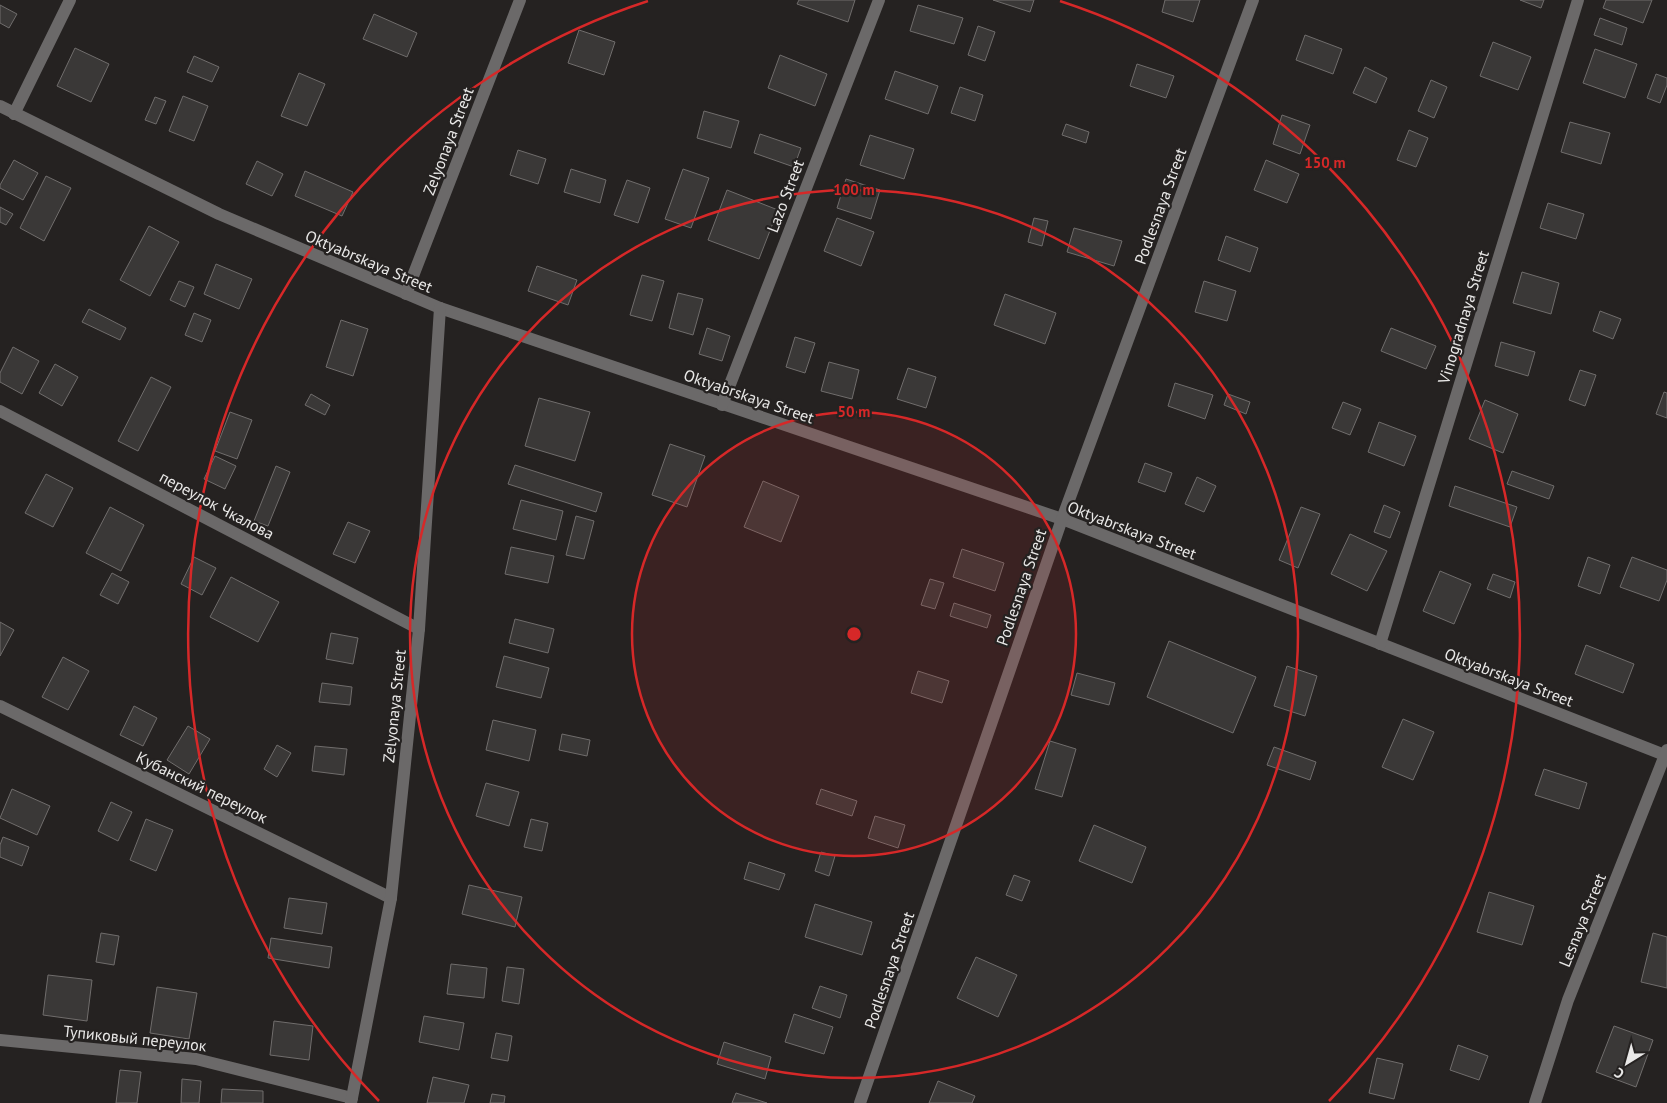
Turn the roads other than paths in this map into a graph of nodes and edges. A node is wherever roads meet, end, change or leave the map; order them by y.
1 (70, 0) edge
2 (520, 0) edge
3 (879, 0) edge
4 (1253, 0) edge
5 (1578, 0) edge
6 (0, 106) edge
7 (14, 114) junction
8 (406, 294) junction
9 (440, 308) junction
10 (722, 404) junction
11 (0, 411) edge
12 (1062, 520) junction
13 (419, 629) junction
14 (1380, 644) junction
15 (0, 706) edge
16 (1666, 754) edge
17 (391, 898) junction
18 (0, 1040) edge
19 (349, 1101) edge
20 (860, 1103) edge
21 (1535, 1103) edge

1 - 7 street
2 - 8 street, Zelyonaya Street
3 - 10 street, Lazo Street
4 - 12 street, Podlesnaya Street
5 - 14 street, Vinogradnaya Street
6 - 7 street, Oktyabrskaya Street
7 - 8 street, Oktyabrskaya Street
8 - 9 street, Oktyabrskaya Street
9 - 10 street, Oktyabrskaya Street
9 - 13 street, Zelyonaya Street
10 - 12 street, Oktyabrskaya Street
11 - 13 street, переулок Чкалова
12 - 14 street, Oktyabrskaya Street
12 - 20 street, Podlesnaya Street
13 - 17 street, Zelyonaya Street
14 - 16 street, Oktyabrskaya Street
15 - 17 street, Кубанский переулок
16 - 21 street, Lesnaya Street
17 - 19 street, Zelyonaya Street
18 - 19 street, Тупиковый переулок

